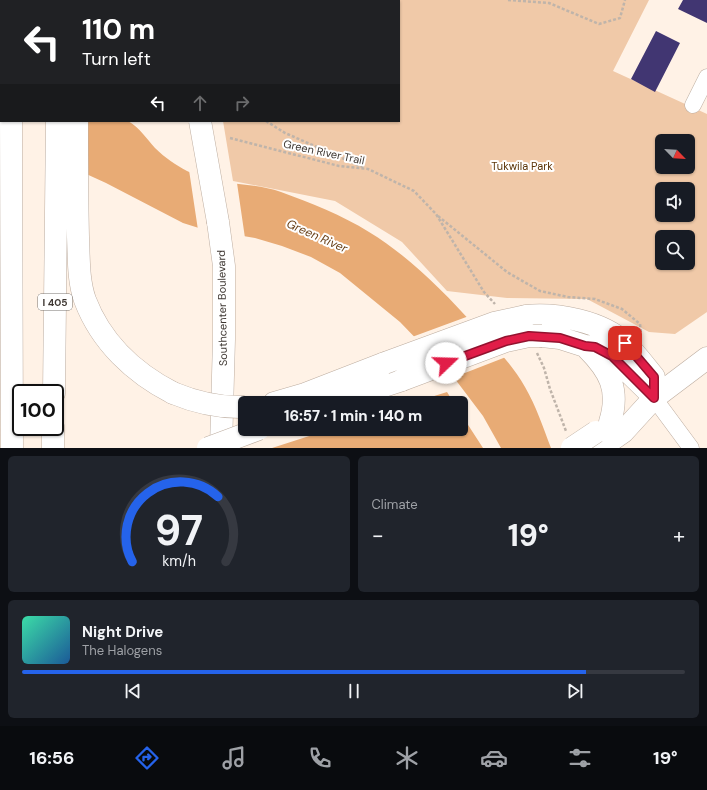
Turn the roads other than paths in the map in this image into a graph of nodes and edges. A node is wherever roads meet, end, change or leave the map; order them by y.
1 (707, 77) edge
2 (694, 105) dead end
3 (11, 122) edge
4 (57, 122) edge
5 (77, 122) edge
6 (200, 122) edge
7 (585, 346) junction
8 (707, 358) edge
9 (54, 384) edge
10 (296, 396) edge
11 (353, 396) edge
12 (654, 398) junction
13 (238, 407) edge
14 (53, 436) edge
15 (240, 436) edge
16 (602, 437) edge
17 (569, 440) edge
18 (12, 448) edge
19 (53, 448) edge
20 (208, 448) edge
21 (221, 448) edge
22 (691, 448) edge

1 - 2 street
3 - 18 main road
4 - 9 main road, I 405
5 - 13 main road, bridge
6 - 21 main road, Southcenter Boulevard, bridge
7 - 11 main road, bridge
7 - 12 main road
7 - 16 main road
8 - 12 main road
10 - 12 main road, bridge
12 - 16 main road
12 - 22 street
14 - 19 main road
15 - 20 main road, bridge
16 - 17 main road, bridge

